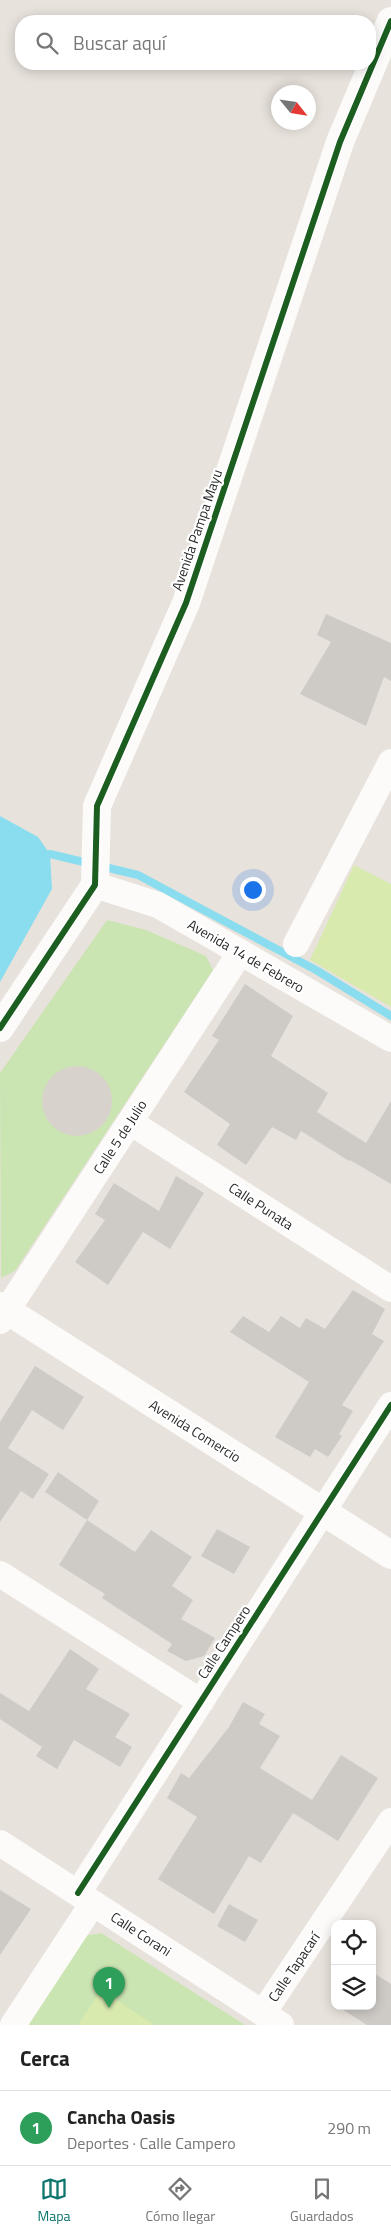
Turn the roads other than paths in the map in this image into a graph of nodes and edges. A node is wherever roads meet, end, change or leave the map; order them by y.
1 (391, 21) edge
2 (376, 57) edge
3 (370, 70) edge
4 (391, 764) edge
5 (95, 885) junction
6 (296, 944) dead end
7 (240, 953) junction
8 (0, 1028) edge
9 (391, 1039) edge
10 (130, 1122) junction
11 (391, 1289) edge
12 (2, 1313) edge
13 (391, 1405) edge
14 (322, 1512) junction
15 (391, 1554) edge
16 (0, 1574) edge
17 (201, 1702) junction
18 (391, 1821) edge
19 (0, 1843) edge
20 (86, 1898) junction
21 (272, 2019) edge
22 (13, 2025) edge

1 - 2 street, Avenida Pampa Mayu
3 - 5 street, Avenida Pampa Mayu
4 - 6 street
5 - 7 street, Avenida 14 de Febrero
5 - 8 street
7 - 9 street, Avenida 14 de Febrero
7 - 10 street, Calle 5 de Julio
10 - 11 street, Calle Punata
10 - 12 street, Calle 5 de Julio
12 - 14 street, Avenida Comercio
13 - 14 street, Calle Campero
14 - 15 street, Avenida Comercio
14 - 17 street, Calle Campero
16 - 17 street
17 - 20 street, Calle Campero
18 - 21 street, Calle Tapacarí
19 - 20 street, Calle Corani
20 - 21 street, Calle Corani
20 - 22 street, Calle Campero

